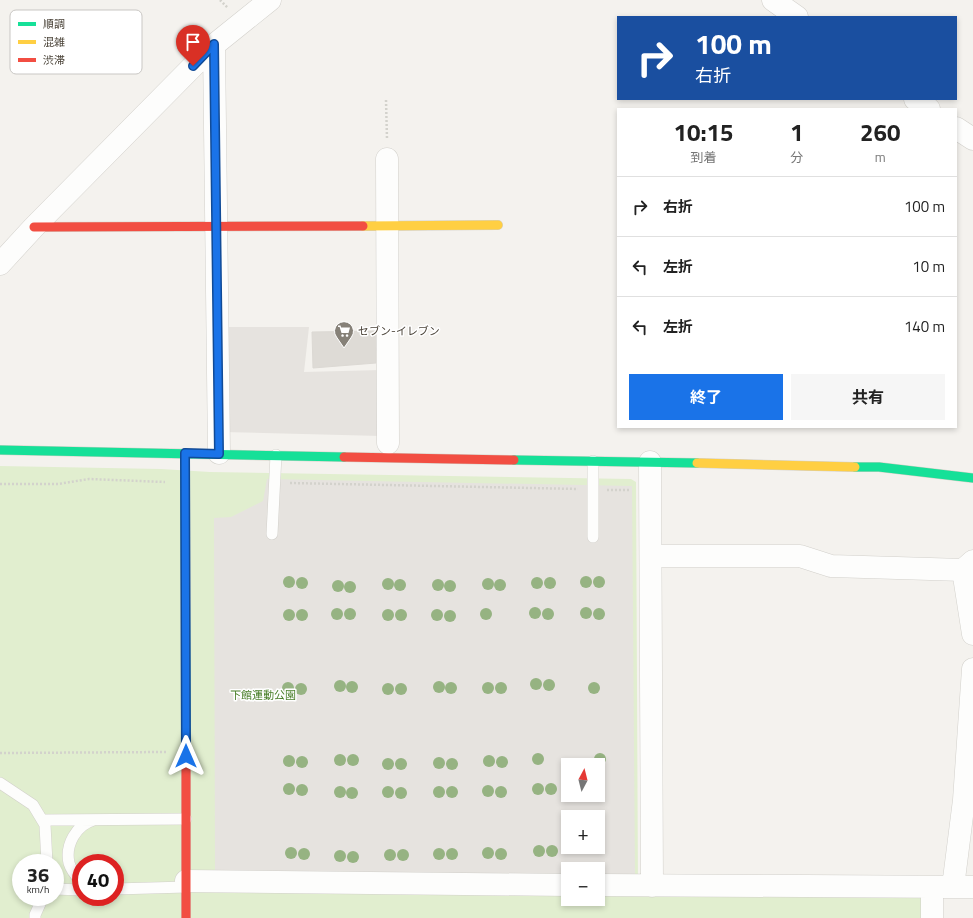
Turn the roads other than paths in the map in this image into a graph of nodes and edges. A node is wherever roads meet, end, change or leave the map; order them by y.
1 (270, 0) edge
2 (773, 0) edge
3 (796, 16) edge
4 (214, 44) junction
5 (916, 100) edge
6 (928, 108) edge
7 (957, 129) edge
8 (973, 139) edge
9 (387, 159) road end
10 (498, 225) dead end
11 (216, 226) junction
12 (387, 226) junction
13 (34, 227) junction
14 (0, 264) edge
15 (388, 443) dead end
16 (0, 450) edge
17 (185, 453) junction
18 (219, 454) junction
19 (276, 455) junction
20 (593, 461) junction
21 (650, 462) junction
22 (973, 478) edge
23 (272, 534) dead end
24 (593, 537) dead end
25 (651, 556) junction
26 (968, 566) edge
27 (973, 634) edge
28 (973, 669) edge
29 (0, 784) edge
30 (101, 819) junction
31 (186, 819) junction
32 (42, 820) junction
33 (47, 854) edge
34 (72, 870) edge
35 (186, 884) junction
36 (561, 885) edge
37 (605, 885) edge
38 (652, 886) junction
39 (953, 887) edge
40 (124, 888) edge
41 (39, 906) edge
42 (35, 918) edge
43 (186, 918) edge
44 (932, 918) edge

1 - 4 street
2 - 3 street
4 - 11 street
4 - 13 street
5 - 6 street
7 - 8 street
9 - 12 street
10 - 12 street
11 - 12 street
11 - 13 street
11 - 18 street
12 - 15 street
13 - 14 street
16 - 17 street
17 - 18 street
17 - 31 street
18 - 19 street
19 - 20 street
19 - 23 lane
20 - 21 street
20 - 24 lane
21 - 22 street
21 - 25 street
25 - 26 street
25 - 38 street
26 - 27 street
28 - 39 street
29 - 32 lane
30 - 31 lane
30 - 32 lane
30 - 34 lane
31 - 35 street
32 - 33 lane
35 - 36 street
35 - 40 lane
35 - 43 street
37 - 38 street
38 - 39 street
39 - 44 street
41 - 42 lane

